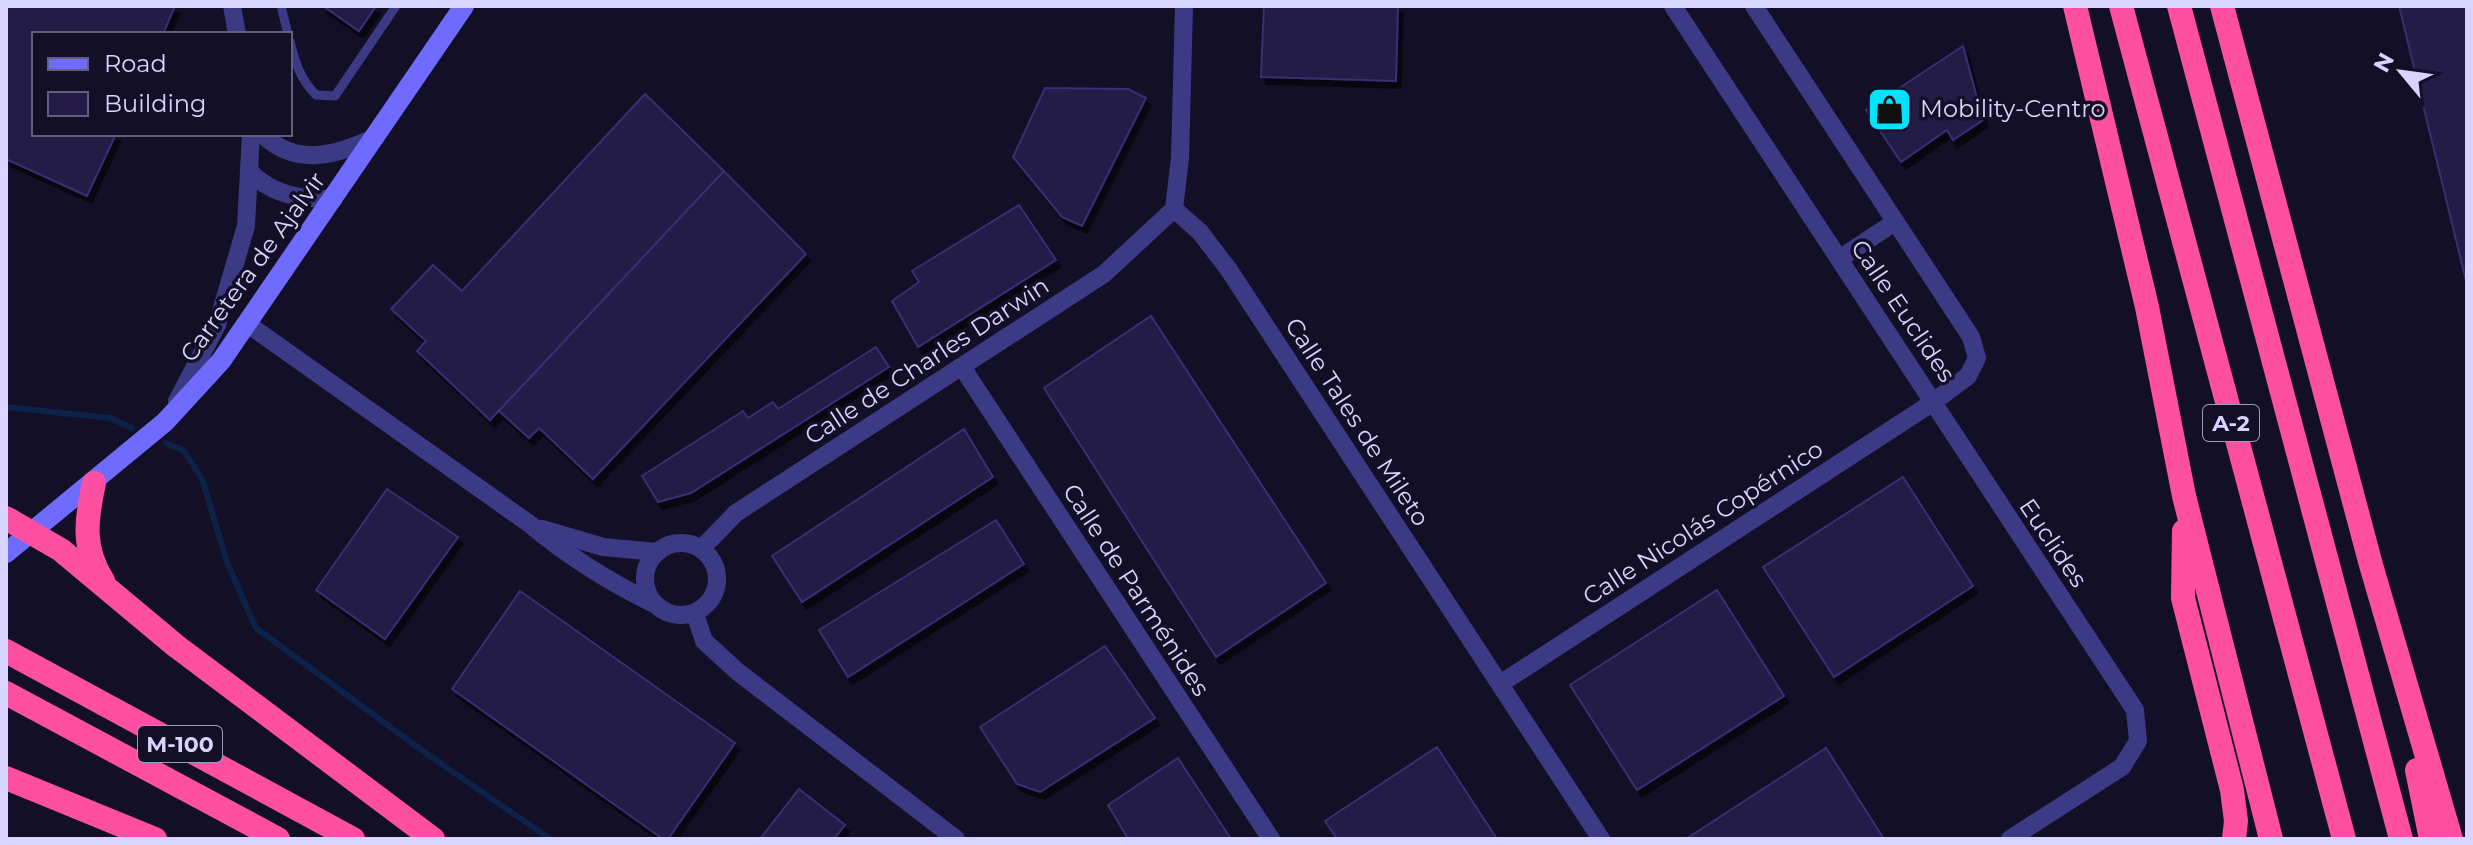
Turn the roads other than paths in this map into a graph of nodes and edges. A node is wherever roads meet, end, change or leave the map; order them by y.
1 (232, 6) edge
2 (281, 6) edge
3 (396, 6) edge
4 (464, 6) edge
5 (1184, 6) edge
6 (1673, 6) edge
7 (1754, 6) edge
8 (2075, 6) edge
9 (2121, 6) edge
10 (2179, 6) edge
11 (2222, 6) edge
12 (237, 32) edge
13 (288, 32) edge
14 (292, 46) edge
15 (251, 136) edge
16 (265, 136) edge
17 (376, 137) junction
18 (332, 155) junction
19 (249, 171) junction
20 (349, 178) junction
21 (334, 199) junction
22 (1174, 209) junction
23 (1895, 222) junction
24 (1839, 259) junction
25 (249, 325) junction
26 (962, 367) junction
27 (1932, 403) junction
28 (165, 422) junction
29 (94, 483) junction
30 (2184, 496) junction
31 (6, 518) edge
32 (531, 525) junction
33 (32, 531) junction
34 (702, 548) junction
35 (657, 552) junction
36 (6, 553) edge
37 (2371, 565) junction
38 (113, 597) junction
39 (652, 603) junction
40 (695, 614) junction
41 (6, 651) edge
42 (1500, 684) junction
43 (6, 693) edge
44 (6, 778) edge
45 (155, 839) edge
46 (278, 839) edge
47 (353, 839) edge
48 (433, 839) edge
49 (956, 839) edge
50 (1271, 839) edge
51 (1601, 839) edge
52 (2010, 839) edge
53 (2234, 839) edge
54 (2271, 839) edge
55 (2344, 839) edge
56 (2401, 839) edge
57 (2431, 839) edge
58 (2451, 839) edge

1 - 12 street
2 - 13 lane
3 - 14 lane
4 - 17 street, Carretera de Ajalvir
5 - 22 street
6 - 24 street, Calle Euclides
7 - 23 street, Calle Euclides
8 - 30 highway
9 - 55 highway, A-2
10 - 56 highway, A-2
11 - 37 highway
15 - 19 street
16 - 18 street
17 - 18 street
17 - 20 street, Carretera de Ajalvir
18 - 20 street
19 - 21 street
19 - 28 street
20 - 21 street, Carretera de Ajalvir
21 - 25 street, Carretera de Ajalvir
22 - 26 street, Calle de Charles Darwin
22 - 42 street, Calle Tales de Mileto
23 - 24 street
23 - 27 street, Calle Euclides
24 - 27 street, Calle Euclides
25 - 28 street, Carretera de Ajalvir
25 - 32 street
26 - 34 street, Calle de Charles Darwin
26 - 50 street, Calle de Parménides
27 - 42 street, Calle Nicolás Copérnico
27 - 52 street, Euclides
28 - 29 street, Carretera de Ajalvir
29 - 33 street, Carretera de Ajalvir
29 - 38 highway
30 - 53 highway
30 - 54 highway
31 - 33 highway
32 - 35 street
32 - 39 street
33 - 36 street, Carretera de Ajalvir
33 - 38 highway
34 - 35 street
34 - 40 street
35 - 39 street
37 - 57 highway
37 - 58 highway
38 - 48 highway
39 - 40 street
40 - 49 street
41 - 47 highway, M-100
42 - 51 street, Calle Tales de Mileto
43 - 46 highway, M-100
44 - 45 highway

